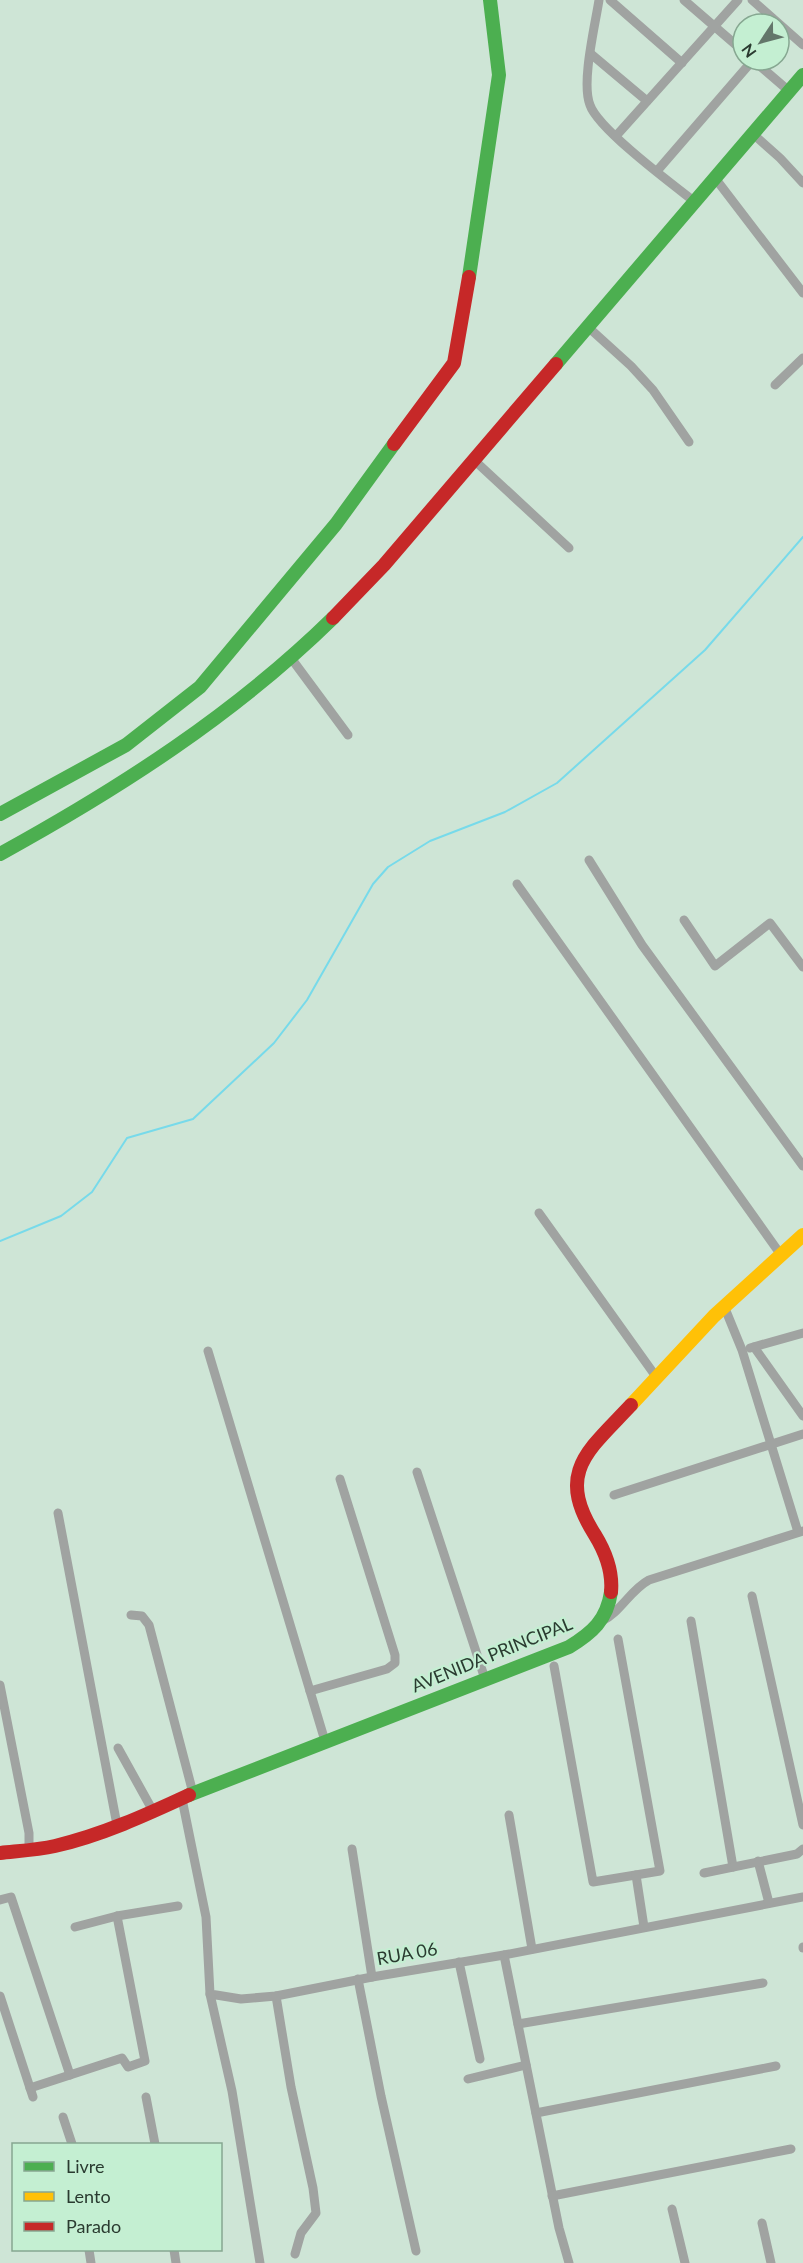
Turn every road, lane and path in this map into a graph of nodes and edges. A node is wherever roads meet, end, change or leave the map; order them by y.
1 (490, 0) edge
2 (599, 0) edge
3 (610, 0) edge
4 (684, 0) edge
5 (738, 0) edge
6 (752, 0) edge
7 (715, 27) junction
8 (731, 41) edge
9 (803, 45) edge
10 (591, 54) junction
11 (682, 63) junction
12 (743, 72) edge
13 (767, 72) edge
14 (803, 75) edge
15 (789, 91) junction
16 (647, 101) junction
17 (753, 134) junction
18 (616, 136) junction
19 (657, 171) junction
20 (715, 178) junction
21 (803, 183) edge
22 (695, 202) junction
23 (803, 293) edge
24 (588, 327) junction
25 (803, 358) edge
26 (774, 385) dead end
27 (689, 441) dead end
28 (474, 460) junction
29 (568, 548) dead end
30 (291, 658) junction
31 (348, 735) dead end
32 (0, 814) edge
33 (0, 854) edge
34 (589, 860) dead end
35 (517, 884) dead end
36 (684, 920) dead end
37 (803, 967) edge
38 (803, 1166) edge
39 (539, 1213) dead end
40 (803, 1235) edge
41 (781, 1255) junction
42 (724, 1306) junction
43 (803, 1333) edge
44 (754, 1347) junction
45 (742, 1350) junction
46 (208, 1351) dead end
47 (657, 1378) junction
48 (803, 1416) edge
49 (803, 1434) edge
50 (770, 1445) junction
51 (417, 1472) dead end
52 (340, 1479) dead end
53 (614, 1495) dead end
54 (58, 1513) dead end
55 (801, 1532) edge
56 (752, 1596) dead end
57 (130, 1615) dead end
58 (691, 1621) dead end
59 (602, 1622) junction
60 (618, 1639) dead end
61 (554, 1666) dead end
62 (485, 1679) junction
63 (0, 1685) edge
64 (310, 1691) junction
65 (325, 1741) junction
66 (118, 1748) dead end
67 (188, 1796) junction
68 (153, 1811) junction
69 (509, 1815) dead end
70 (117, 1825) junction
71 (803, 1825) edge
72 (352, 1849) dead end
73 (803, 1849) edge
74 (29, 1850) junction
75 (0, 1853) edge
76 (758, 1861) junction
77 (734, 1867) junction
78 (704, 1874) dead end
79 (636, 1875) junction
80 (803, 1897) edge
81 (0, 1900) edge
82 (769, 1903) junction
83 (178, 1906) dead end
84 (117, 1916) junction
85 (75, 1927) dead end
86 (644, 1927) junction
87 (532, 1949) junction
88 (504, 1955) junction
89 (459, 1962) junction
90 (372, 1977) junction
91 (358, 1979) junction
92 (763, 1983) dead end
93 (210, 1994) junction
94 (0, 1996) edge
95 (276, 1996) junction
96 (518, 2024) junction
97 (480, 2059) dead end
98 (526, 2065) junction
99 (776, 2066) dead end
100 (70, 2075) junction
101 (468, 2079) dead end
102 (146, 2097) dead end
103 (536, 2113) junction
104 (63, 2117) dead end
105 (71, 2143) edge
106 (155, 2143) edge
107 (791, 2150) dead end
108 (552, 2196) junction
109 (672, 2209) dead end
110 (762, 2223) dead end
111 (416, 2251) dead end
112 (295, 2254) dead end
113 (260, 2263) edge
114 (569, 2263) edge
115 (685, 2263) edge
116 (771, 2263) edge

1 - 32 street
2 - 10 street
3 - 11 street
4 - 7 street
5 - 7 street
6 - 9 street
7 - 8 street
7 - 11 street
10 - 16 street
10 - 18 street
11 - 16 street
12 - 19 street
13 - 15 street
14 - 15 street
15 - 17 street
16 - 18 street
17 - 20 street
17 - 21 street
18 - 19 street
19 - 22 street
20 - 22 street
20 - 23 street
22 - 24 street
24 - 27 street
24 - 28 street
25 - 26 street
28 - 29 street
28 - 30 street
30 - 31 street
30 - 33 street
34 - 38 street
35 - 41 street
36 - 37 street
39 - 47 street
40 - 41 street
41 - 42 street
42 - 45 street
42 - 47 street
43 - 44 street
44 - 45 street
44 - 48 street
45 - 50 street
46 - 64 street
47 - 59 street
49 - 50 street
50 - 53 street
50 - 55 street
51 - 62 street
52 - 64 street
54 - 70 street
55 - 59 street
56 - 71 street
57 - 67 street
58 - 77 street
59 - 62 street, AVENIDA PRINCIPAL
60 - 79 street
61 - 79 street
62 - 65 street, AVENIDA PRINCIPAL
63 - 74 street
64 - 65 street
65 - 67 street, AVENIDA PRINCIPAL
66 - 68 street
67 - 68 street, AVENIDA PRINCIPAL
67 - 93 street
68 - 70 street, AVENIDA PRINCIPAL
69 - 87 street
70 - 74 street, AVENIDA PRINCIPAL
72 - 90 street
73 - 76 street
74 - 75 street, AVENIDA PRINCIPAL
76 - 77 street
76 - 82 street
77 - 78 street
79 - 86 street
80 - 82 street, RUA 06
81 - 100 street
82 - 86 street, RUA 06
83 - 84 street
84 - 85 street
84 - 100 street
86 - 87 street, RUA 06
87 - 88 street, RUA 06
88 - 89 street, RUA 06
88 - 96 street
89 - 90 street, RUA 06
89 - 97 street
90 - 91 street, RUA 06
91 - 95 street, RUA 06
91 - 111 street
92 - 96 street
93 - 95 street, RUA 06
93 - 113 street
94 - 100 street
95 - 112 street
96 - 98 street
98 - 101 street
98 - 103 street
99 - 103 street
102 - 106 street
103 - 108 street
104 - 105 street
107 - 108 street
108 - 114 street
109 - 115 street
110 - 116 street

